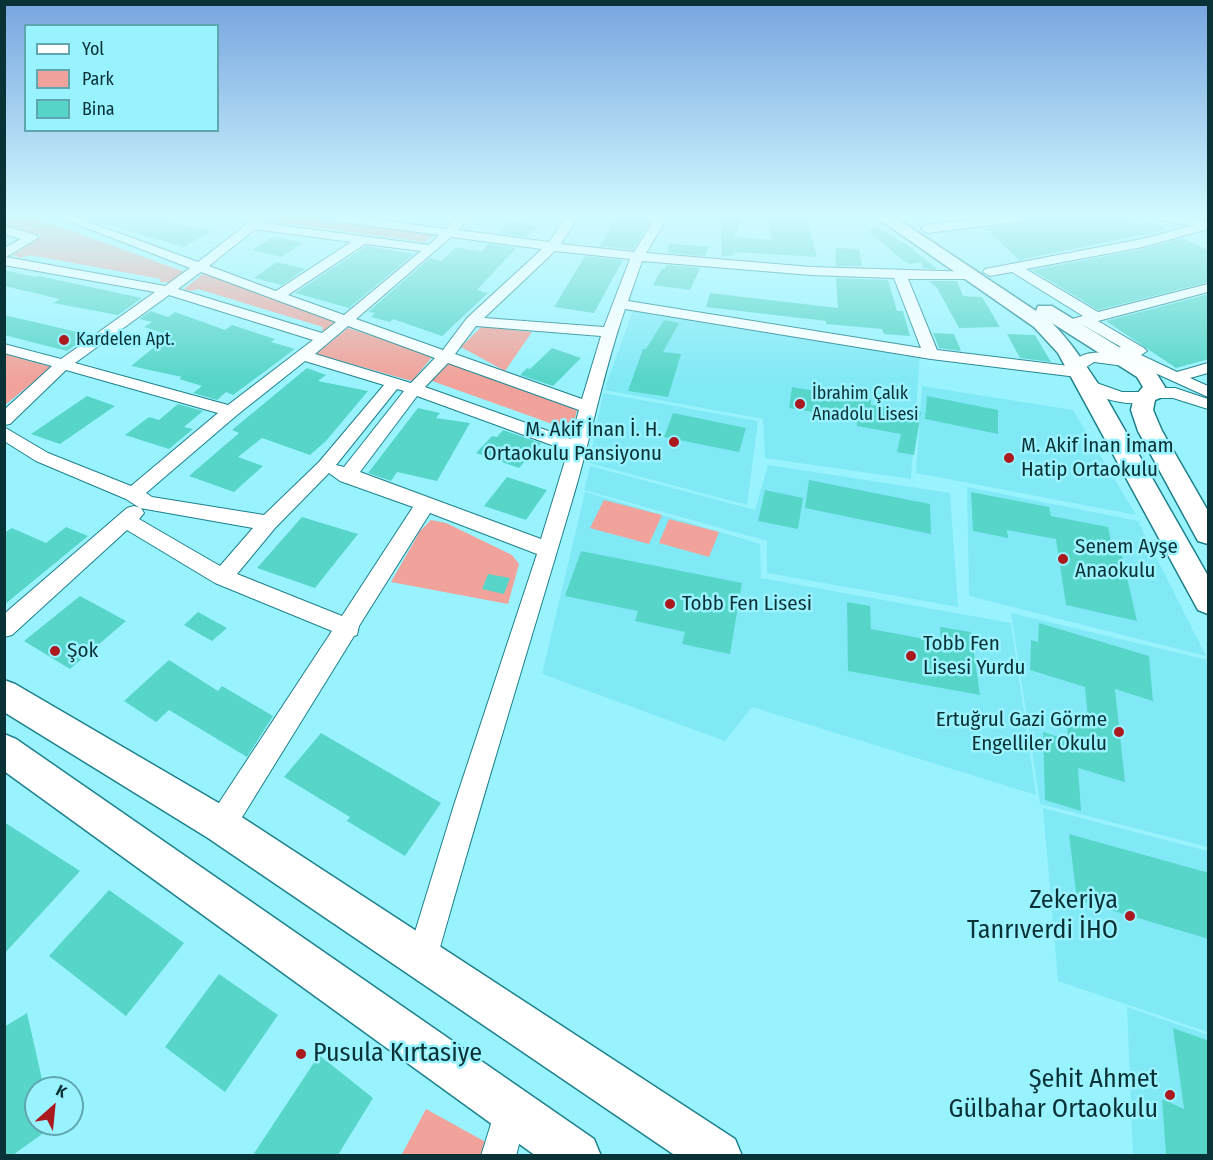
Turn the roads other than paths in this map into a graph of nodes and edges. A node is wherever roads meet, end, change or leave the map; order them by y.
1 (61, 271) edge
2 (194, 271) edge
3 (211, 271) edge
4 (315, 271) edge
5 (405, 271) edge
6 (526, 271) edge
7 (632, 271) edge
8 (833, 271) edge
9 (977, 271) edge
10 (990, 271) edge
11 (1018, 271) edge
12 (980, 273) junction
13 (900, 276) junction
14 (1209, 288) edge
15 (166, 290) junction
16 (277, 296) junction
17 (620, 304) junction
18 (347, 319) junction
19 (472, 321) junction
20 (1081, 323) junction
21 (610, 332) junction
22 (324, 339) junction
23 (4, 348) edge
24 (931, 354) junction
25 (302, 355) junction
26 (446, 356) junction
27 (1124, 361) junction
28 (65, 363) junction
29 (1209, 368) edge
30 (1081, 374) junction
31 (1178, 376) junction
32 (394, 383) junction
33 (414, 389) junction
34 (1209, 392) edge
35 (1148, 395) junction
36 (1209, 405) edge
37 (588, 407) junction
38 (231, 411) junction
39 (4, 420) edge
40 (4, 433) edge
41 (578, 448) junction
42 (325, 466) junction
43 (347, 476) junction
44 (140, 498) junction
45 (426, 503) junction
46 (125, 520) junction
47 (268, 523) junction
48 (1209, 534) edge
49 (548, 549) junction
50 (222, 577) junction
51 (1209, 602) edge
52 (4, 628) edge
53 (349, 628) junction
54 (4, 694) edge
55 (4, 750) edge
56 (221, 825) junction
57 (422, 958) junction
58 (512, 1110) junction
59 (498, 1155) edge
60 (577, 1155) edge
61 (718, 1155) edge

1 - 15 street
2 - 15 street
3 - 16 street
4 - 16 street
5 - 18 street
6 - 19 street
7 - 17 street
8 - 13 street
9 - 12 main road
10 - 12 street
11 - 20 street
12 - 13 street
12 - 20 main road
12 - 30 main road
13 - 24 street
14 - 20 street
15 - 22 street
15 - 28 street
16 - 18 street
17 - 21 street
17 - 24 street
18 - 22 street
18 - 26 street
19 - 21 street
19 - 26 street
20 - 27 main road
20 - 31 street
21 - 37 street
22 - 25 street
23 - 28 street
24 - 30 street
25 - 32 street
25 - 38 street
26 - 33 street
26 - 37 street
27 - 30 street
27 - 35 main road
28 - 38 street
28 - 39 street
29 - 31 street
30 - 35 street
30 - 51 main road
31 - 34 street
32 - 33 street
32 - 42 street
33 - 41 street
33 - 43 street
35 - 36 street
35 - 48 main road
37 - 41 street
38 - 44 street
40 - 44 street
41 - 49 street
42 - 43 street
42 - 47 street
43 - 45 street
44 - 46 street
44 - 47 street
45 - 49 street
45 - 53 street
46 - 50 street
46 - 52 street
47 - 50 street
49 - 57 street
50 - 53 street
53 - 56 street
54 - 56 main road
55 - 58 main road
56 - 57 main road
57 - 61 main road
58 - 59 street
58 - 60 main road

